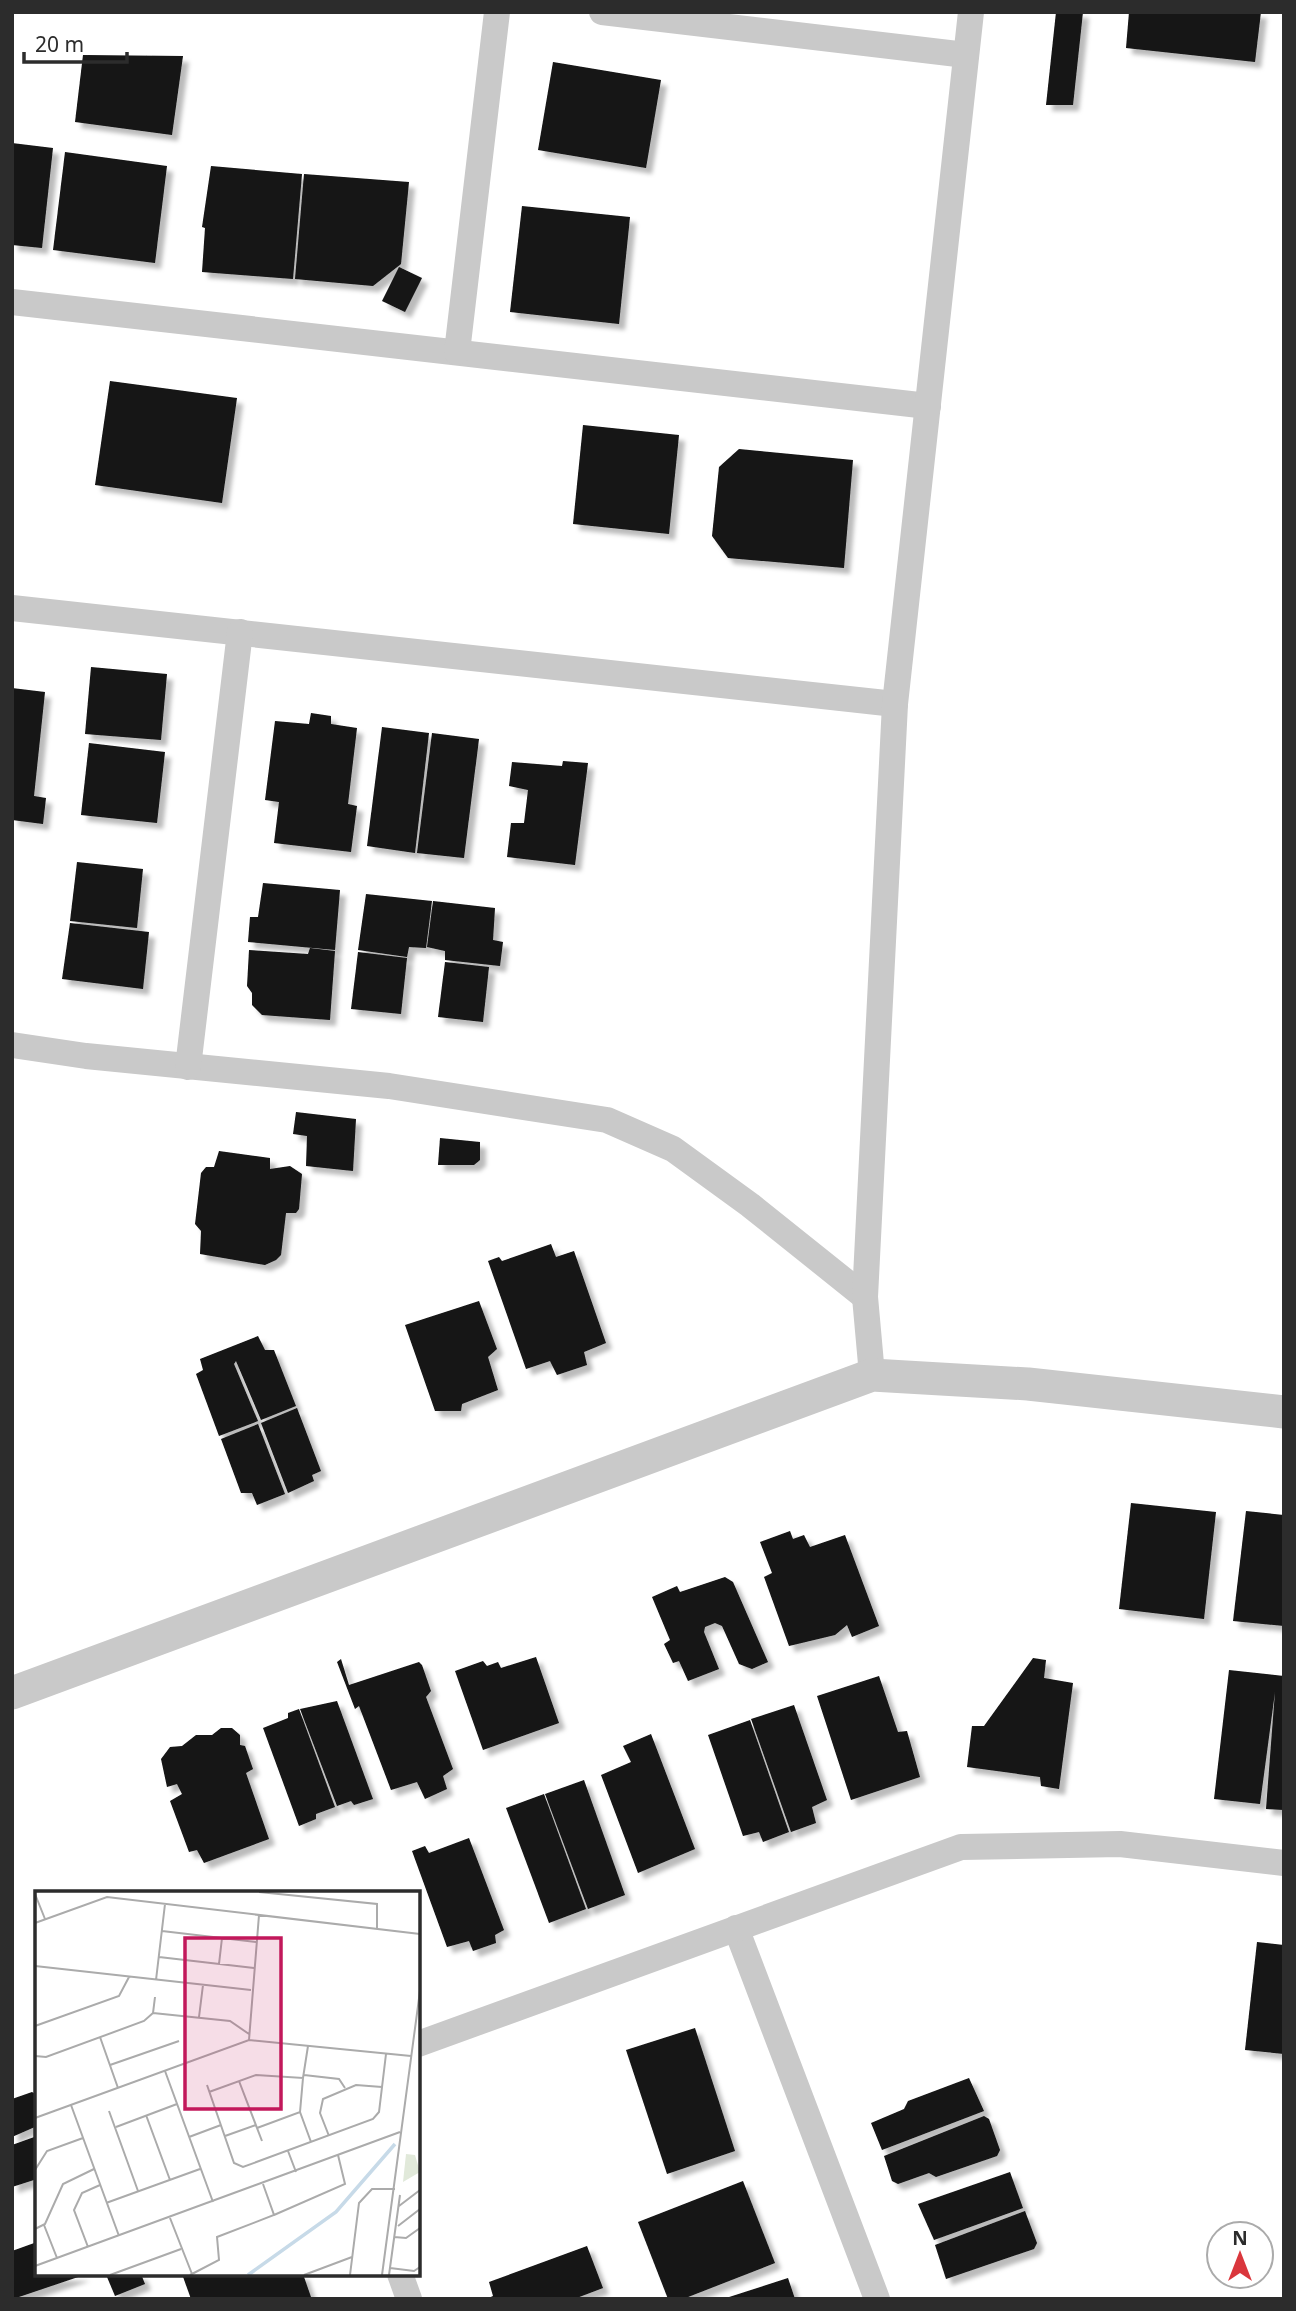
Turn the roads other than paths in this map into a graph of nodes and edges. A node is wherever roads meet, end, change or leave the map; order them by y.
1 (497, 12) edge
2 (601, 12) edge
3 (971, 12) edge
4 (967, 55) junction
5 (12, 302) edge
6 (457, 352) junction
7 (928, 406) junction
8 (12, 608) edge
9 (240, 632) junction
10 (895, 704) junction
11 (12, 1045) edge
12 (188, 1067) junction
13 (865, 1297) junction
14 (872, 1376) junction
15 (1284, 1412) edge
16 (12, 1693) edge
17 (1284, 1863) edge
18 (736, 1928) junction
19 (420, 2043) edge
20 (401, 2276) edge
21 (409, 2299) edge
22 (877, 2299) edge

1 - 6 street
2 - 4 street
3 - 4 street
4 - 7 street
5 - 6 street
6 - 7 street
7 - 10 street
8 - 9 street
9 - 10 street
9 - 12 street
10 - 13 street
11 - 12 street
12 - 13 street
13 - 14 street
14 - 15 street
14 - 16 street
17 - 18 street
18 - 19 street
18 - 22 street
20 - 21 street

